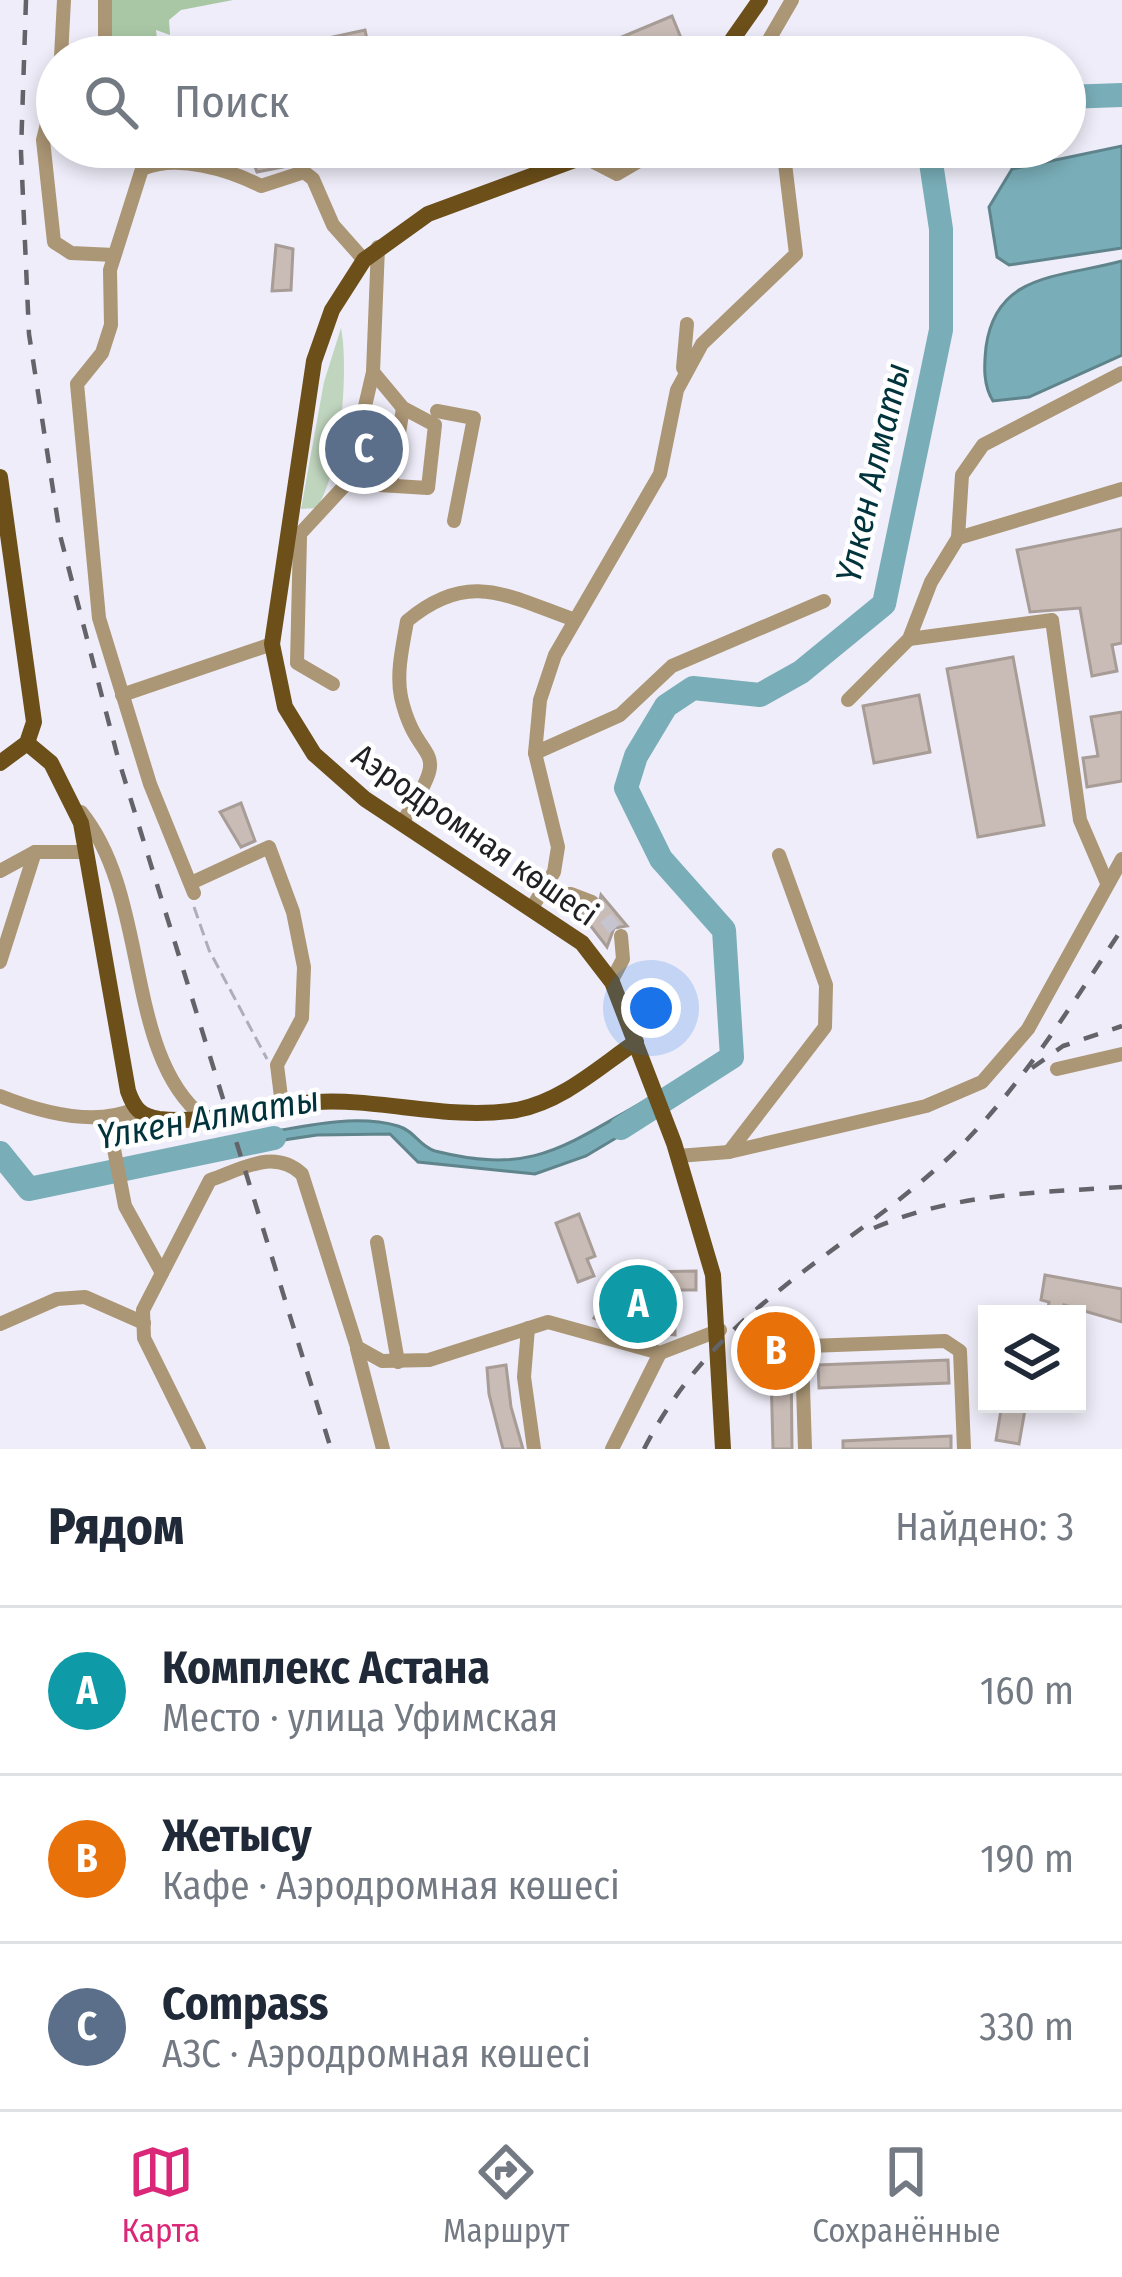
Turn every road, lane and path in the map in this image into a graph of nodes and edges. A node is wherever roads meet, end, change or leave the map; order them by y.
1 (64, 0) edge
2 (105, 0) edge
3 (760, 0) edge
4 (792, 0) edge
5 (62, 36) edge
6 (105, 36) edge
7 (735, 36) edge
8 (772, 36) edge
9 (46, 168) edge
10 (147, 168) edge
11 (203, 168) edge
12 (558, 168) edge
13 (786, 168) edge
14 (371, 254) junction
15 (114, 255) junction
16 (687, 324) dead end
17 (373, 372) junction
18 (1122, 373) edge
19 (677, 390) junction
20 (403, 408) junction
21 (437, 411) dead end
22 (0, 476) edge
23 (347, 483) junction
24 (391, 484) junction
25 (1122, 489) edge
26 (454, 520) dead end
27 (300, 537) junction
28 (958, 538) junction
29 (281, 553) junction
30 (824, 601) dead end
31 (575, 620) junction
32 (909, 639) junction
33 (272, 644) junction
34 (333, 684) dead end
35 (122, 695) junction
36 (848, 700) dead end
37 (27, 743) junction
38 (536, 753) junction
39 (0, 764) edge
40 (68, 797) junction
41 (401, 824) junction
42 (35, 852) junction
43 (86, 852) junction
44 (779, 854) dead end
45 (1122, 859) edge
46 (0, 871) edge
47 (1107, 883) junction
48 (192, 888) junction
49 (538, 900) junction
50 (592, 902) dead end
51 (621, 935) dead end
52 (0, 962) edge
53 (611, 982) junction
54 (636, 1042) junction
55 (1122, 1054) edge
56 (278, 1065) junction
57 (1057, 1069) dead end
58 (0, 1096) edge
59 (282, 1105) junction
60 (135, 1109) junction
61 (204, 1118) junction
62 (676, 1149) junction
63 (729, 1152) junction
64 (377, 1242) dead end
65 (162, 1273) junction
66 (144, 1323) junction
67 (0, 1324) edge
68 (529, 1328) junction
69 (720, 1330) junction
70 (357, 1347) junction
71 (660, 1353) junction
72 (398, 1362) junction
73 (199, 1449) edge
74 (383, 1449) edge
75 (534, 1449) edge
76 (612, 1449) edge
77 (723, 1449) edge
78 (805, 1449) edge
79 (964, 1449) edge

1 - 5 street
2 - 6 street
3 - 7 main road
4 - 8 street
9 - 15 street
10 - 15 street
11 - 14 street
12 - 14 main road, Аэродромная көшесі
13 - 19 street
14 - 17 street
14 - 29 main road, Аэродромная көшесі
15 - 35 street
16 - 19 street
17 - 20 street
17 - 23 street
18 - 28 street
19 - 31 street
20 - 24 street
20 - 24 street
21 - 26 street
22 - 37 main road
23 - 24 street
23 - 27 street
25 - 28 street
27 - 29 street
27 - 34 street
28 - 32 street
29 - 33 main road, Аэродромная көшесі
30 - 38 street
31 - 38 street
31 - 41 street
32 - 36 street
32 - 47 street
33 - 35 street
33 - 41 main road, Аэродромная көшесі
35 - 48 street
37 - 39 main road
37 - 40 main road
38 - 49 street
40 - 43 main road
40 - 61 street
41 - 49 main road, Аэродромная көшесі
42 - 43 street
42 - 46 street
42 - 52 street
43 - 60 main road
44 - 63 street
45 - 47 street
47 - 63 street
48 - 56 path
48 - 56 street
49 - 50 street
49 - 53 main road, Аэродромная көшесі
51 - 53 street
53 - 54 main road, Аэродромная көшесі
54 - 59 main road
54 - 62 main road, Аэродромная көшесі
55 - 57 street
56 - 59 street
58 - 60 street
59 - 61 main road
60 - 61 main road
60 - 65 street
62 - 63 street
62 - 69 main road, Аэродромная көшесі
64 - 72 street
65 - 66 street
65 - 70 street
66 - 67 street
66 - 73 street
68 - 71 street
68 - 72 street
68 - 75 street
69 - 71 street
69 - 77 main road, Аэродромная көшесі
70 - 72 street
70 - 74 street
71 - 76 street
78 - 79 street

